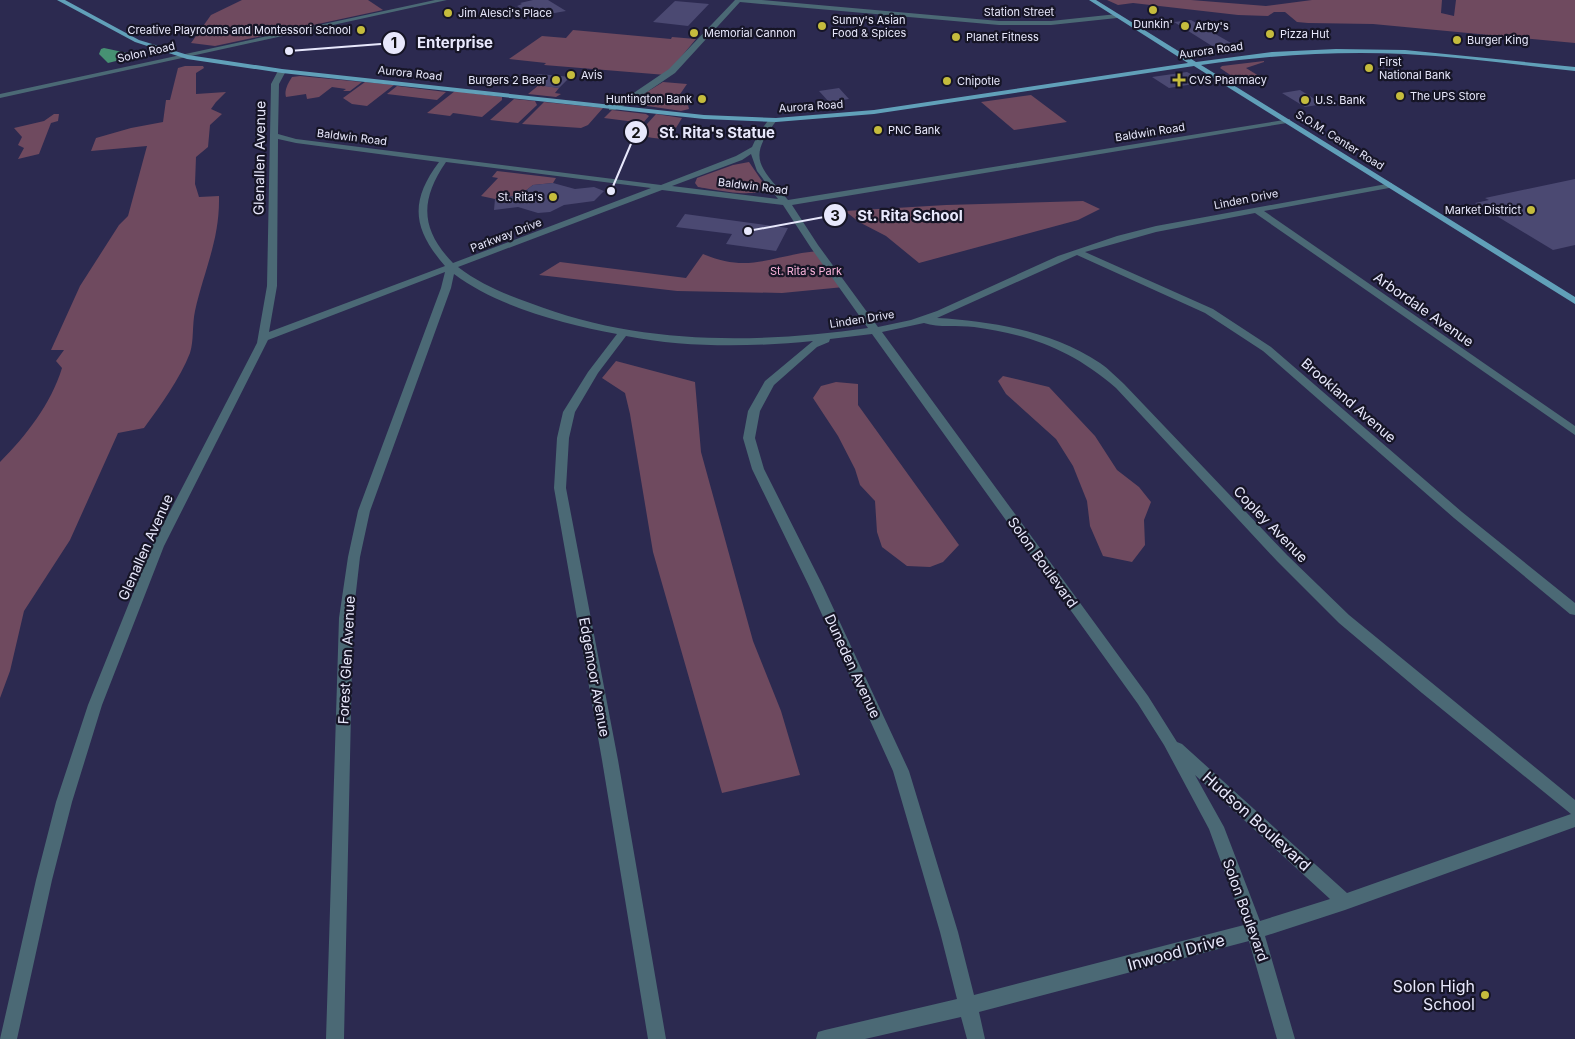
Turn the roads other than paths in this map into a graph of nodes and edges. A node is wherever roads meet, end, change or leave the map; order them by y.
1 (60, 0) edge
2 (444, 0) edge
3 (739, 0) edge
4 (1092, 0) edge
5 (1117, 16) junction
6 (183, 56) junction
7 (1195, 64) junction
8 (1575, 69) edge
9 (282, 71) junction
10 (0, 96) edge
11 (612, 108) junction
12 (773, 120) junction
13 (1287, 121) junction
14 (275, 136) junction
15 (755, 148) junction
16 (444, 160) junction
17 (1389, 185) junction
18 (665, 186) junction
19 (786, 203) junction
20 (1258, 210) junction
21 (1078, 252) junction
22 (451, 268) junction
23 (1575, 301) edge
24 (921, 321) junction
25 (876, 330) junction
26 (624, 332) junction
27 (836, 336) junction
28 (263, 338) junction
29 (1575, 432) edge
30 (1575, 610) edge
31 (1169, 741) junction
32 (1575, 809) edge
33 (1575, 820) edge
34 (1345, 902) junction
35 (1255, 931) junction
36 (968, 1006) junction
37 (8, 1039) edge
38 (334, 1039) edge
39 (657, 1039) edge
40 (826, 1039) edge
41 (976, 1039) edge
42 (1286, 1039) edge

1 - 6 main road, Aurora Road
2 - 6 street, Solon Road
3 - 5 street, Station Street
3 - 11 street
4 - 5 main road, S.O.M. Center Road
5 - 7 main road, S.O.M. Center Road
6 - 9 main road, Aurora Road
6 - 10 street, Solon Road
7 - 8 main road, Aurora Road
7 - 12 main road, Aurora Road
7 - 13 main road, S.O.M. Center Road
9 - 11 main road, Aurora Road
9 - 14 street, Glenallen Avenue
11 - 12 main road, Aurora Road
12 - 15 street
13 - 17 main road, S.O.M. Center Road
13 - 19 street, Baldwin Road
14 - 16 street, Baldwin Road
14 - 28 street, Glenallen Avenue
15 - 18 street, Parkway Drive
15 - 19 street, Solon Boulevard
16 - 18 street, Baldwin Road
16 - 22 street, Linden Drive
17 - 20 street, Linden Drive
17 - 23 main road, S.O.M. Center Road
18 - 19 street, Baldwin Road
18 - 22 street, Parkway Drive
19 - 25 street, Solon Boulevard
20 - 21 street, Linden Drive
20 - 29 street, Arbordale Avenue
21 - 24 street, Linden Drive
21 - 30 street, Brookland Avenue
22 - 26 street, Linden Drive
22 - 28 street, Parkway Drive
22 - 38 street, Forest Glen Avenue
24 - 25 street, Linden Drive
24 - 32 street, Copley Avenue
25 - 27 street, Linden Drive
25 - 31 street, Solon Boulevard
26 - 27 street, Linden Drive
26 - 39 street, Edgemoor Avenue
27 - 36 street, Duneden Avenue
28 - 37 street, Glenallen Avenue
31 - 34 street, Hudson Boulevard
31 - 35 street, Solon Boulevard
33 - 34 street, Inwood Drive
34 - 35 street, Inwood Drive
35 - 36 street, Inwood Drive
35 - 42 street, Solon Boulevard
36 - 40 street, Inwood Drive
36 - 41 street, Duneden Avenue

